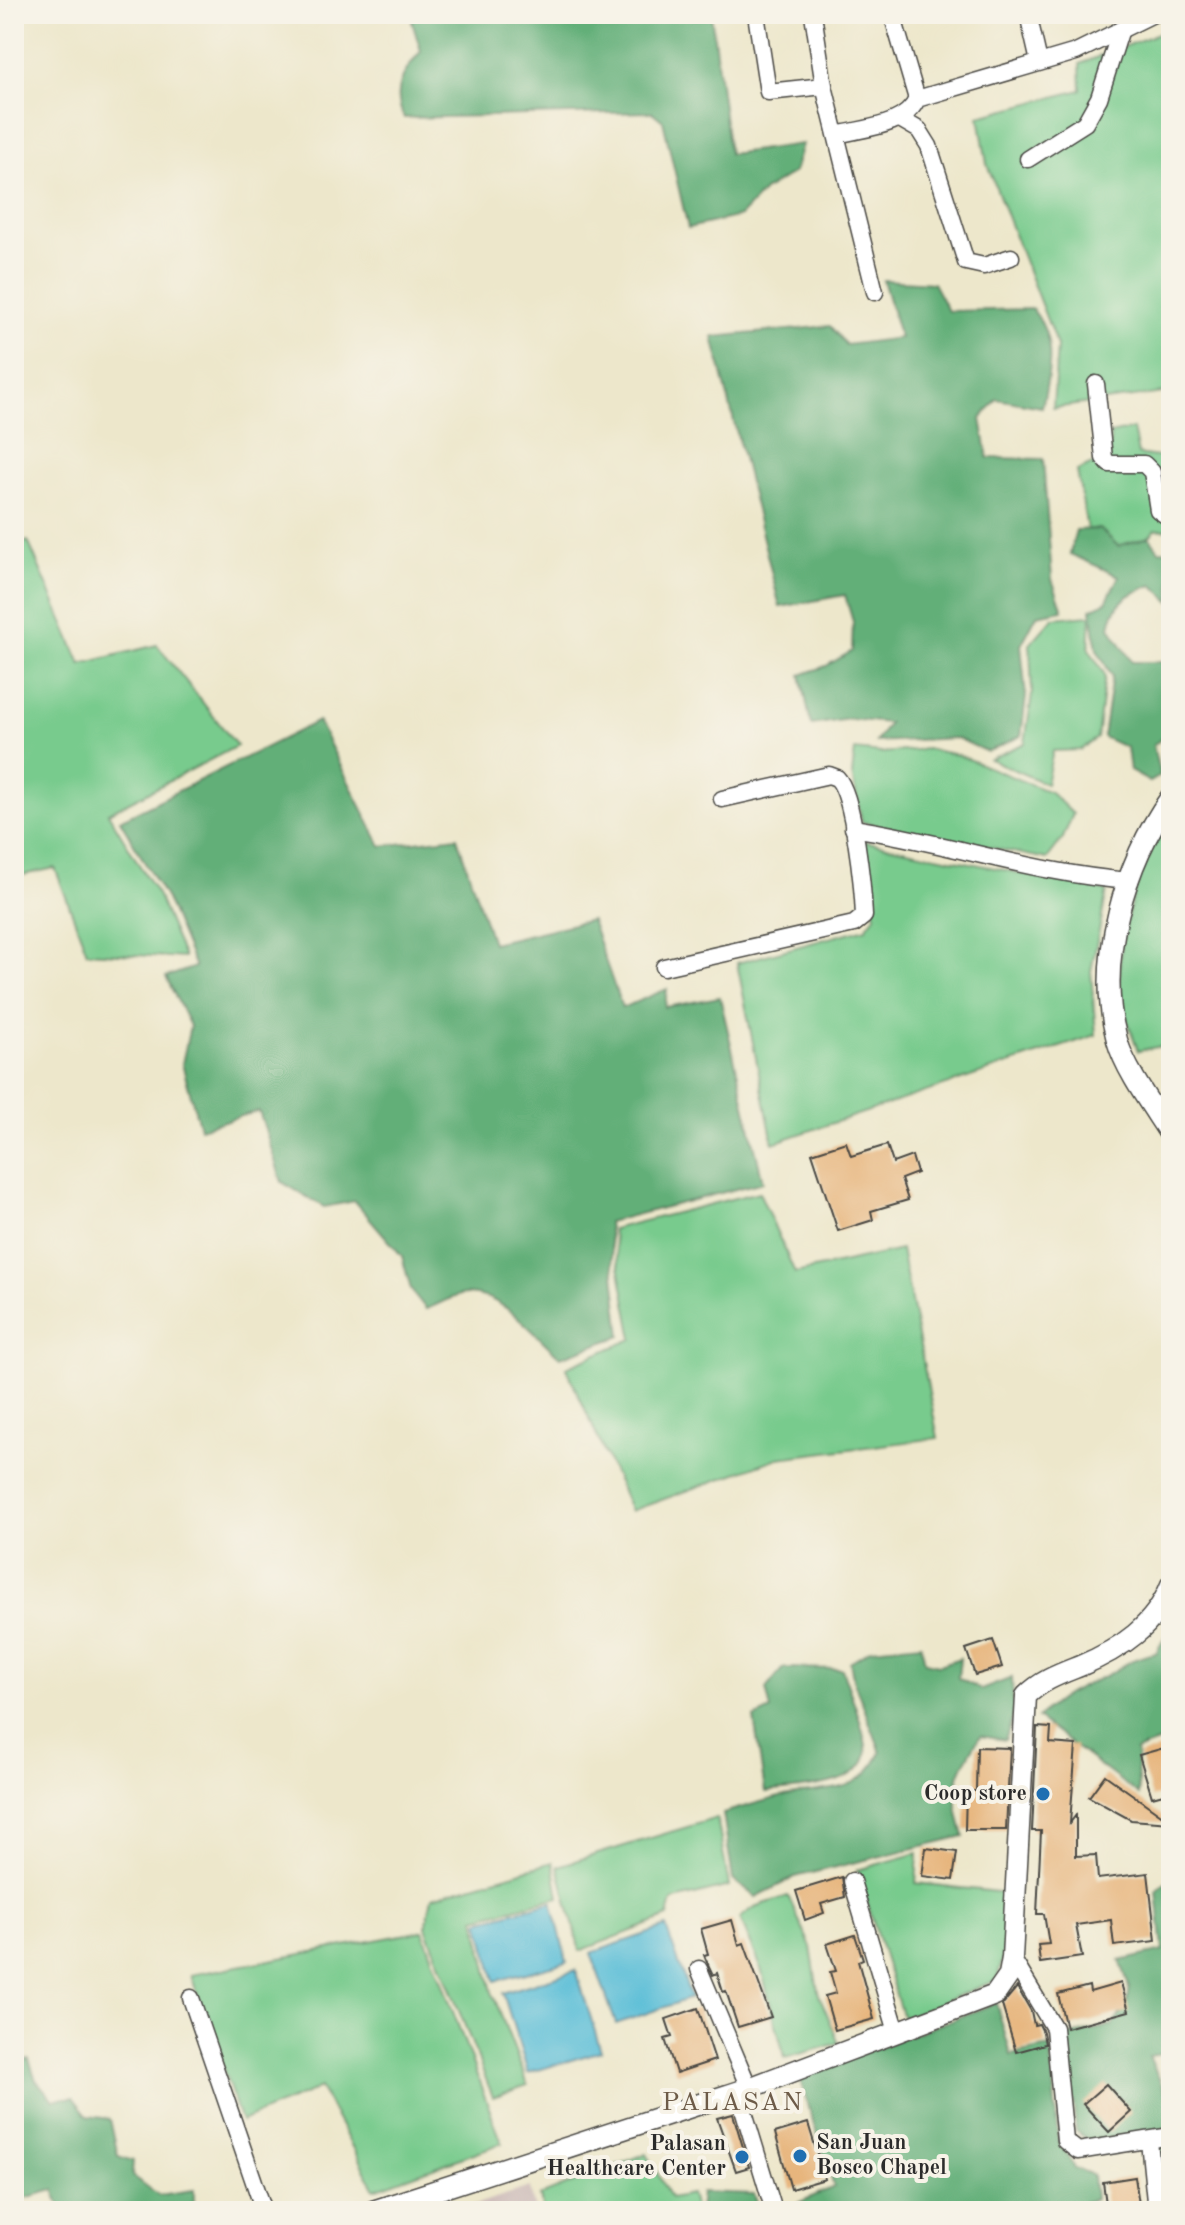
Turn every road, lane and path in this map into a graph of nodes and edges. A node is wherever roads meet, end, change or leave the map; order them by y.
1 (756, 14) edge
2 (813, 14) edge
3 (892, 14) edge
4 (1028, 14) edge
5 (1153, 14) edge
6 (1126, 24) edge
7 (1039, 62) junction
8 (824, 86) junction
9 (917, 99) junction
10 (900, 119) junction
11 (837, 135) junction
12 (1028, 159) dead end
13 (1011, 257) dead end
14 (875, 292) dead end
15 (1096, 384) dead end
16 (1171, 519) edge
17 (1171, 797) edge
18 (722, 799) dead end
19 (853, 828) junction
20 (1130, 881) junction
21 (664, 967) dead end
22 (1164, 1112) edge
23 (1171, 1136) edge
24 (1171, 1585) edge
25 (852, 1881) dead end
26 (1012, 1958) junction
27 (699, 1969) dead end
28 (191, 1998) dead end
29 (897, 2032) junction
30 (744, 2090) junction
31 (1171, 2136) edge
32 (1149, 2141) junction
33 (264, 2211) edge
34 (373, 2211) edge
35 (774, 2211) edge
36 (1156, 2211) edge

1 - 8 street
2 - 8 street
3 - 9 street
4 - 7 street
5 - 6 street
6 - 7 street
6 - 12 street
7 - 9 street
8 - 11 street
9 - 10 street
10 - 11 street
10 - 13 street
11 - 14 street
15 - 16 street
17 - 20 street
18 - 19 street
19 - 20 street
19 - 21 street
20 - 22 street
22 - 23 street
24 - 26 street
25 - 29 street
26 - 29 street
26 - 32 street
27 - 30 street
28 - 33 street
29 - 30 street
30 - 34 street
30 - 35 street
31 - 32 street
32 - 36 street

